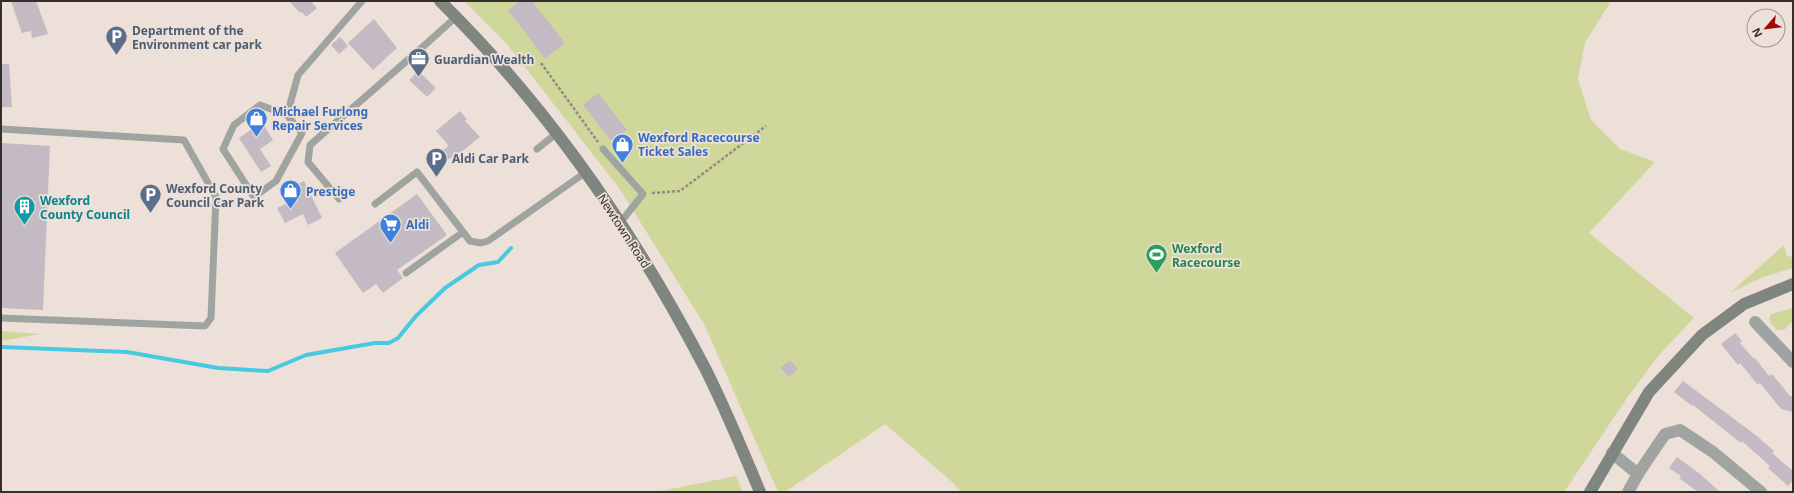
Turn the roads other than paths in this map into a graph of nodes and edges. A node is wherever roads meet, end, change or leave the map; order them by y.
1 (362, 1) edge
2 (440, 1) edge
3 (456, 16) junction
4 (287, 115) junction
5 (1, 129) edge
6 (557, 133) junction
7 (537, 149) dead end
8 (603, 149) road end
9 (586, 172) junction
10 (339, 199) dead end
11 (376, 204) dead end
12 (620, 223) junction
13 (463, 232) junction
14 (406, 273) dead end
15 (1793, 284) edge
16 (1, 318) edge
17 (1755, 322) dead end
18 (1793, 362) edge
19 (1612, 453) junction
20 (1638, 474) junction
21 (760, 492) edge
22 (1590, 492) edge
23 (1628, 492) edge
24 (1761, 492) edge

1 - 4 lane
2 - 3 main road, Newtown Road
3 - 6 main road, Newtown Road
3 - 10 lane
4 - 4 lane
5 - 16 lane
6 - 7 lane
6 - 9 main road, Newtown Road
8 - 12 lane
9 - 12 main road, Newtown Road
9 - 13 lane
11 - 13 lane
12 - 21 main road, Newtown Road
13 - 14 lane
15 - 19 main road
17 - 18 street
19 - 20 street
19 - 22 main road
20 - 23 street
20 - 24 street

